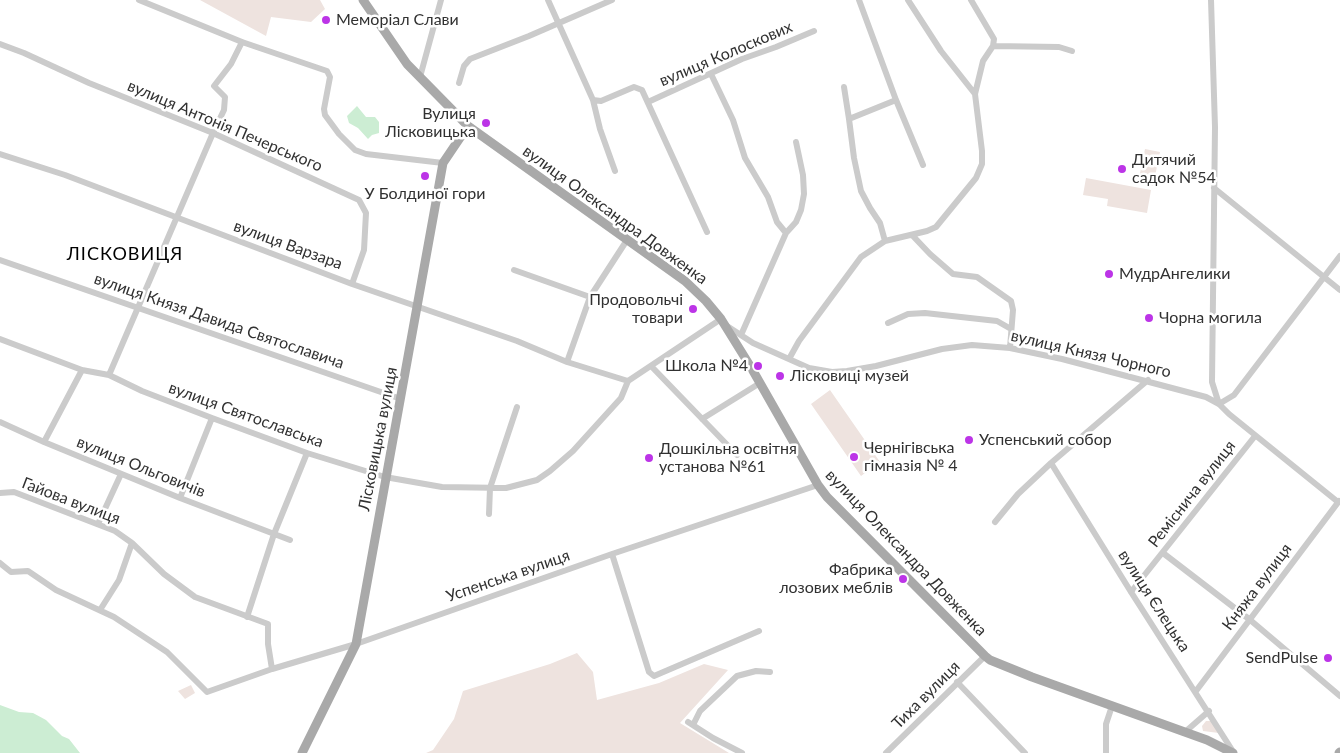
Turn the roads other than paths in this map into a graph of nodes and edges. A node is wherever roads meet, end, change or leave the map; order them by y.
1 (139, 0) edge
2 (363, 0) edge
3 (441, 0) edge
4 (548, 0) edge
5 (612, 0) edge
6 (860, 0) edge
7 (908, 0) edge
8 (971, 0) edge
9 (1211, 0) edge
10 (558, 24) junction
11 (814, 31) dead end
12 (242, 42) junction
13 (0, 44) edge
14 (993, 46) junction
15 (1072, 51) dead end
16 (711, 74) junction
17 (420, 77) junction
18 (459, 83) dead end
19 (844, 87) dead end
20 (975, 94) junction
21 (593, 100) junction
22 (896, 100) junction
23 (648, 102) junction
24 (849, 120) junction
25 (468, 126) junction
26 (213, 133) junction
27 (796, 142) dead end
28 (0, 154) edge
29 (443, 163) junction
30 (922, 165) dead end
31 (615, 171) dead end
32 (1214, 188) junction
33 (176, 218) junction
34 (707, 232) dead end
35 (786, 233) junction
36 (912, 235) junction
37 (627, 240) junction
38 (885, 241) junction
39 (1340, 256) edge
40 (0, 260) edge
41 (514, 270) dead end
42 (1324, 277) junction
43 (352, 284) junction
44 (1340, 290) edge
45 (590, 297) junction
46 (418, 307) junction
47 (138, 308) junction
48 (722, 321) junction
49 (888, 323) dead end
50 (1011, 329) junction
51 (741, 335) junction
52 (0, 339) edge
53 (1010, 348) junction
54 (789, 359) junction
55 (566, 362) junction
56 (652, 367) junction
57 (82, 370) junction
58 (109, 375) junction
59 (1148, 380) junction
60 (628, 382) junction
61 (760, 383) junction
62 (401, 399) junction
63 (1219, 404) junction
64 (518, 407) dead end
65 (212, 418) junction
66 (702, 419) junction
67 (0, 422) edge
68 (1256, 436) junction
69 (44, 442) junction
70 (307, 452) junction
71 (737, 455) dead end
72 (1051, 463) junction
73 (121, 474) junction
74 (385, 478) junction
75 (818, 485) junction
76 (490, 488) junction
77 (0, 493) edge
78 (180, 498) junction
79 (1339, 501) edge
80 (489, 514) dead end
81 (995, 522) dead end
82 (98, 524) junction
83 (274, 534) junction
84 (290, 540) dead end
85 (132, 543) junction
86 (1163, 553) junction
87 (612, 554) junction
88 (0, 563) edge
89 (1130, 592) junction
90 (100, 610) junction
91 (247, 616) junction
92 (1249, 619) junction
93 (760, 631) dead end
94 (356, 644) junction
95 (985, 656) junction
96 (272, 669) junction
97 (770, 672) dead end
98 (957, 682) junction
99 (1196, 691) junction
100 (1340, 696) edge
101 (1112, 706) junction
102 (1208, 711) junction
103 (1185, 732) junction
104 (302, 753) edge
105 (742, 753) edge
106 (886, 753) edge
107 (1026, 753) edge
108 (1106, 753) edge
109 (1234, 753) edge

1 - 12 street
2 - 17 main road, вулиця Олександра Довженка
3 - 17 street
4 - 10 street
5 - 10 street
6 - 22 street
7 - 20 street
8 - 14 street
9 - 32 street
10 - 18 street
10 - 21 street
11 - 16 street, вулиця Колоскових
12 - 26 street
12 - 29 street
13 - 26 street, вулиця Антонія Печерського
14 - 15 street
14 - 20 street
16 - 23 street, вулиця Колоскових
16 - 35 street
17 - 25 main road, вулиця Олександра Довженка
19 - 24 street
20 - 36 street
21 - 23 street
21 - 31 street
22 - 24 street
22 - 30 street
23 - 34 street
24 - 38 street
25 - 29 main road, Лісковицька вулиця
25 - 37 main road, вулиця Олександра Довженка
26 - 33 street
26 - 43 street, вулиця Антонія Печерського
27 - 35 street
28 - 33 street, вулиця Варзара
29 - 46 main road, Лісковицька вулиця
32 - 42 street
32 - 63 street
33 - 43 street, вулиця Варзара
33 - 47 street
35 - 51 street
36 - 38 street
36 - 50 street
37 - 45 street
37 - 48 main road, вулиця Олександра Довженка
38 - 54 street
39 - 42 street
40 - 47 street, вулиця Князя Давида Святославича
41 - 45 street
42 - 44 street
42 - 63 street
43 - 46 street, вулиця Варзара
45 - 55 street
46 - 55 street, вулиця Варзара
46 - 62 main road, Лісковицька вулиця
47 - 58 street
47 - 62 street, вулиця Князя Давида Святославича
48 - 51 street, вулиця Князя Чорного
48 - 56 street, вулиця Святославська
48 - 61 main road, вулиця Олександра Довженка
49 - 50 street
50 - 53 street
51 - 54 street, вулиця Князя Чорного
52 - 57 street, вулиця Святославська
53 - 54 street, вулиця Князя Чорного
53 - 59 street, вулиця Князя Чорного
55 - 60 street, вулиця Варзара
56 - 60 street, вулиця Святославська
56 - 66 street
57 - 58 street, вулиця Святославська
57 - 69 street
58 - 65 street, вулиця Святославська
59 - 63 street, вулиця Князя Чорного
59 - 72 street
60 - 76 street, вулиця Святославська
61 - 66 street
61 - 75 main road, вулиця Олександра Довженка
62 - 74 main road, Лісковицька вулиця
63 - 68 street, вулиця Князя Чорного
64 - 76 street
65 - 70 street, вулиця Святославська
65 - 78 street
66 - 71 street
67 - 69 street, вулиця Ольговичів
68 - 79 street, вулиця Князя Чорного
68 - 86 street, Реміснича вулиця
69 - 73 street, вулиця Ольговичів
70 - 74 street, вулиця Святославська
70 - 83 street
72 - 81 street
72 - 89 street, вулиця Єлецька
73 - 78 street, вулиця Ольговичів
73 - 82 street
74 - 76 street, вулиця Святославська
74 - 94 main road, Лісковицька вулиця
75 - 87 street, Успенська вулиця
75 - 95 main road, вулиця Олександра Довженка
76 - 80 street
77 - 82 street, Гайова вулиця
78 - 83 street, вулиця Ольговичів
79 - 92 street, Княжа вулиця
82 - 85 street, Гайова вулиця
83 - 84 street, вулиця Ольговичів
83 - 91 street
85 - 90 street
85 - 91 street, Гайова вулиця
86 - 89 street, Реміснича вулиця
86 - 92 street
87 - 93 street
87 - 94 street, Успенська вулиця
88 - 90 street
89 - 99 street, вулиця Єлецька
90 - 96 street, Успенська вулиця
91 - 96 street, Гайова вулиця
92 - 99 street, Княжа вулиця
92 - 100 street
94 - 96 street, Успенська вулиця
94 - 104 main road, Лісковицька вулиця
95 - 98 street, Тиха вулиця
95 - 101 main road, вулиця Олександра Довженка
97 - 105 street
98 - 106 street, Тиха вулиця
98 - 107 street
99 - 102 street, вулиця Єлецька
101 - 103 main road, вулиця Олександра Довженка
101 - 108 street
102 - 103 street
102 - 109 street, вулиця Єлецька
103 - 109 main road, вулиця Олександра Довженка

